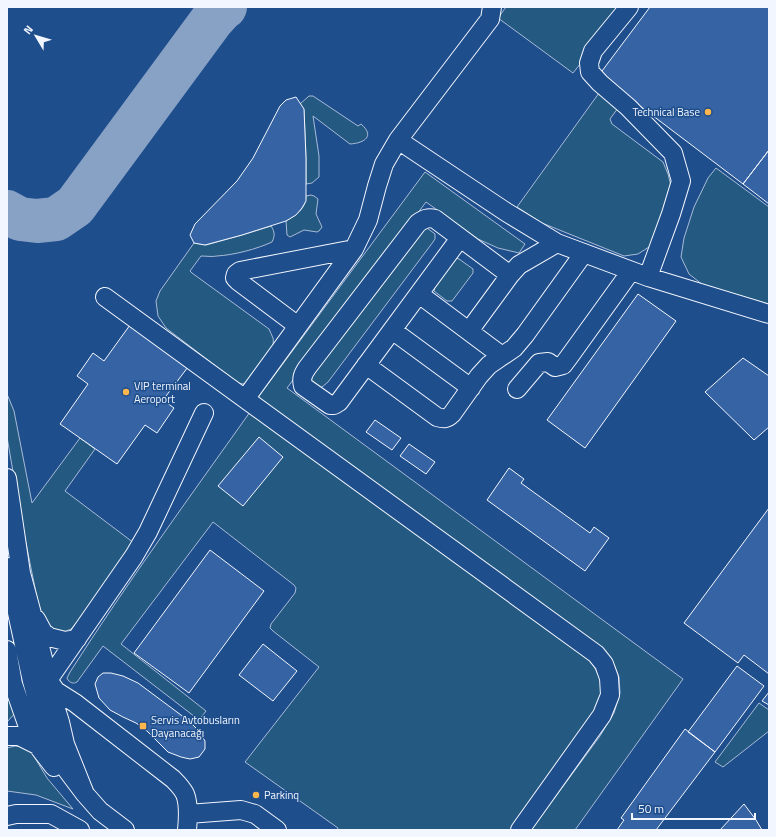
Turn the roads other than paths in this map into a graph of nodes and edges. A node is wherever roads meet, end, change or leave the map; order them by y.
1 (492, 7) edge
2 (628, 7) edge
3 (398, 140) junction
4 (460, 238) junction
5 (557, 243) junction
6 (354, 249) junction
7 (584, 253) junction
8 (631, 270) junction
9 (510, 275) junction
10 (648, 277) junction
11 (419, 294) junction
12 (105, 297) dead end
13 (769, 314) edge
14 (298, 326) junction
15 (392, 330) junction
16 (469, 332) junction
17 (502, 356) junction
18 (366, 364) junction
19 (470, 388) junction
20 (517, 389) dead end
21 (245, 399) junction
22 (204, 413) dead end
23 (7, 478) edge
24 (7, 504) edge
25 (14, 570) edge
26 (31, 610) junction
27 (77, 639) junction
28 (8, 660) edge
29 (48, 680) junction
30 (7, 736) edge
31 (38, 745) junction
32 (85, 794) junction
33 (7, 804) edge
34 (51, 814) junction
35 (7, 816) edge
36 (188, 826) edge
37 (80, 830) edge
38 (125, 830) edge
39 (277, 830) edge
40 (520, 830) edge

1 - 3 lane
2 - 10 lane
3 - 5 lane
3 - 6 lane
4 - 9 lane
4 - 11 lane
4 - 18 lane
5 - 7 lane
5 - 9 lane
6 - 14 lane
6 - 14 lane
7 - 8 lane
7 - 17 lane
8 - 10 lane
8 - 20 lane
9 - 16 lane
10 - 13 lane
11 - 15 lane
11 - 16 lane
12 - 21 lane
14 - 21 lane
15 - 18 lane
15 - 19 lane
16 - 17 lane
17 - 19 lane
18 - 19 lane
21 - 40 lane
22 - 27 lane
23 - 25 lane
24 - 25 lane
25 - 26 lane
25 - 32 lane
26 - 27 lane
26 - 29 lane
27 - 29 lane
28 - 31 lane
29 - 32 lane
29 - 36 lane
30 - 31 lane
31 - 32 lane
32 - 38 lane
33 - 34 lane
34 - 35 lane
34 - 37 lane
36 - 39 lane

